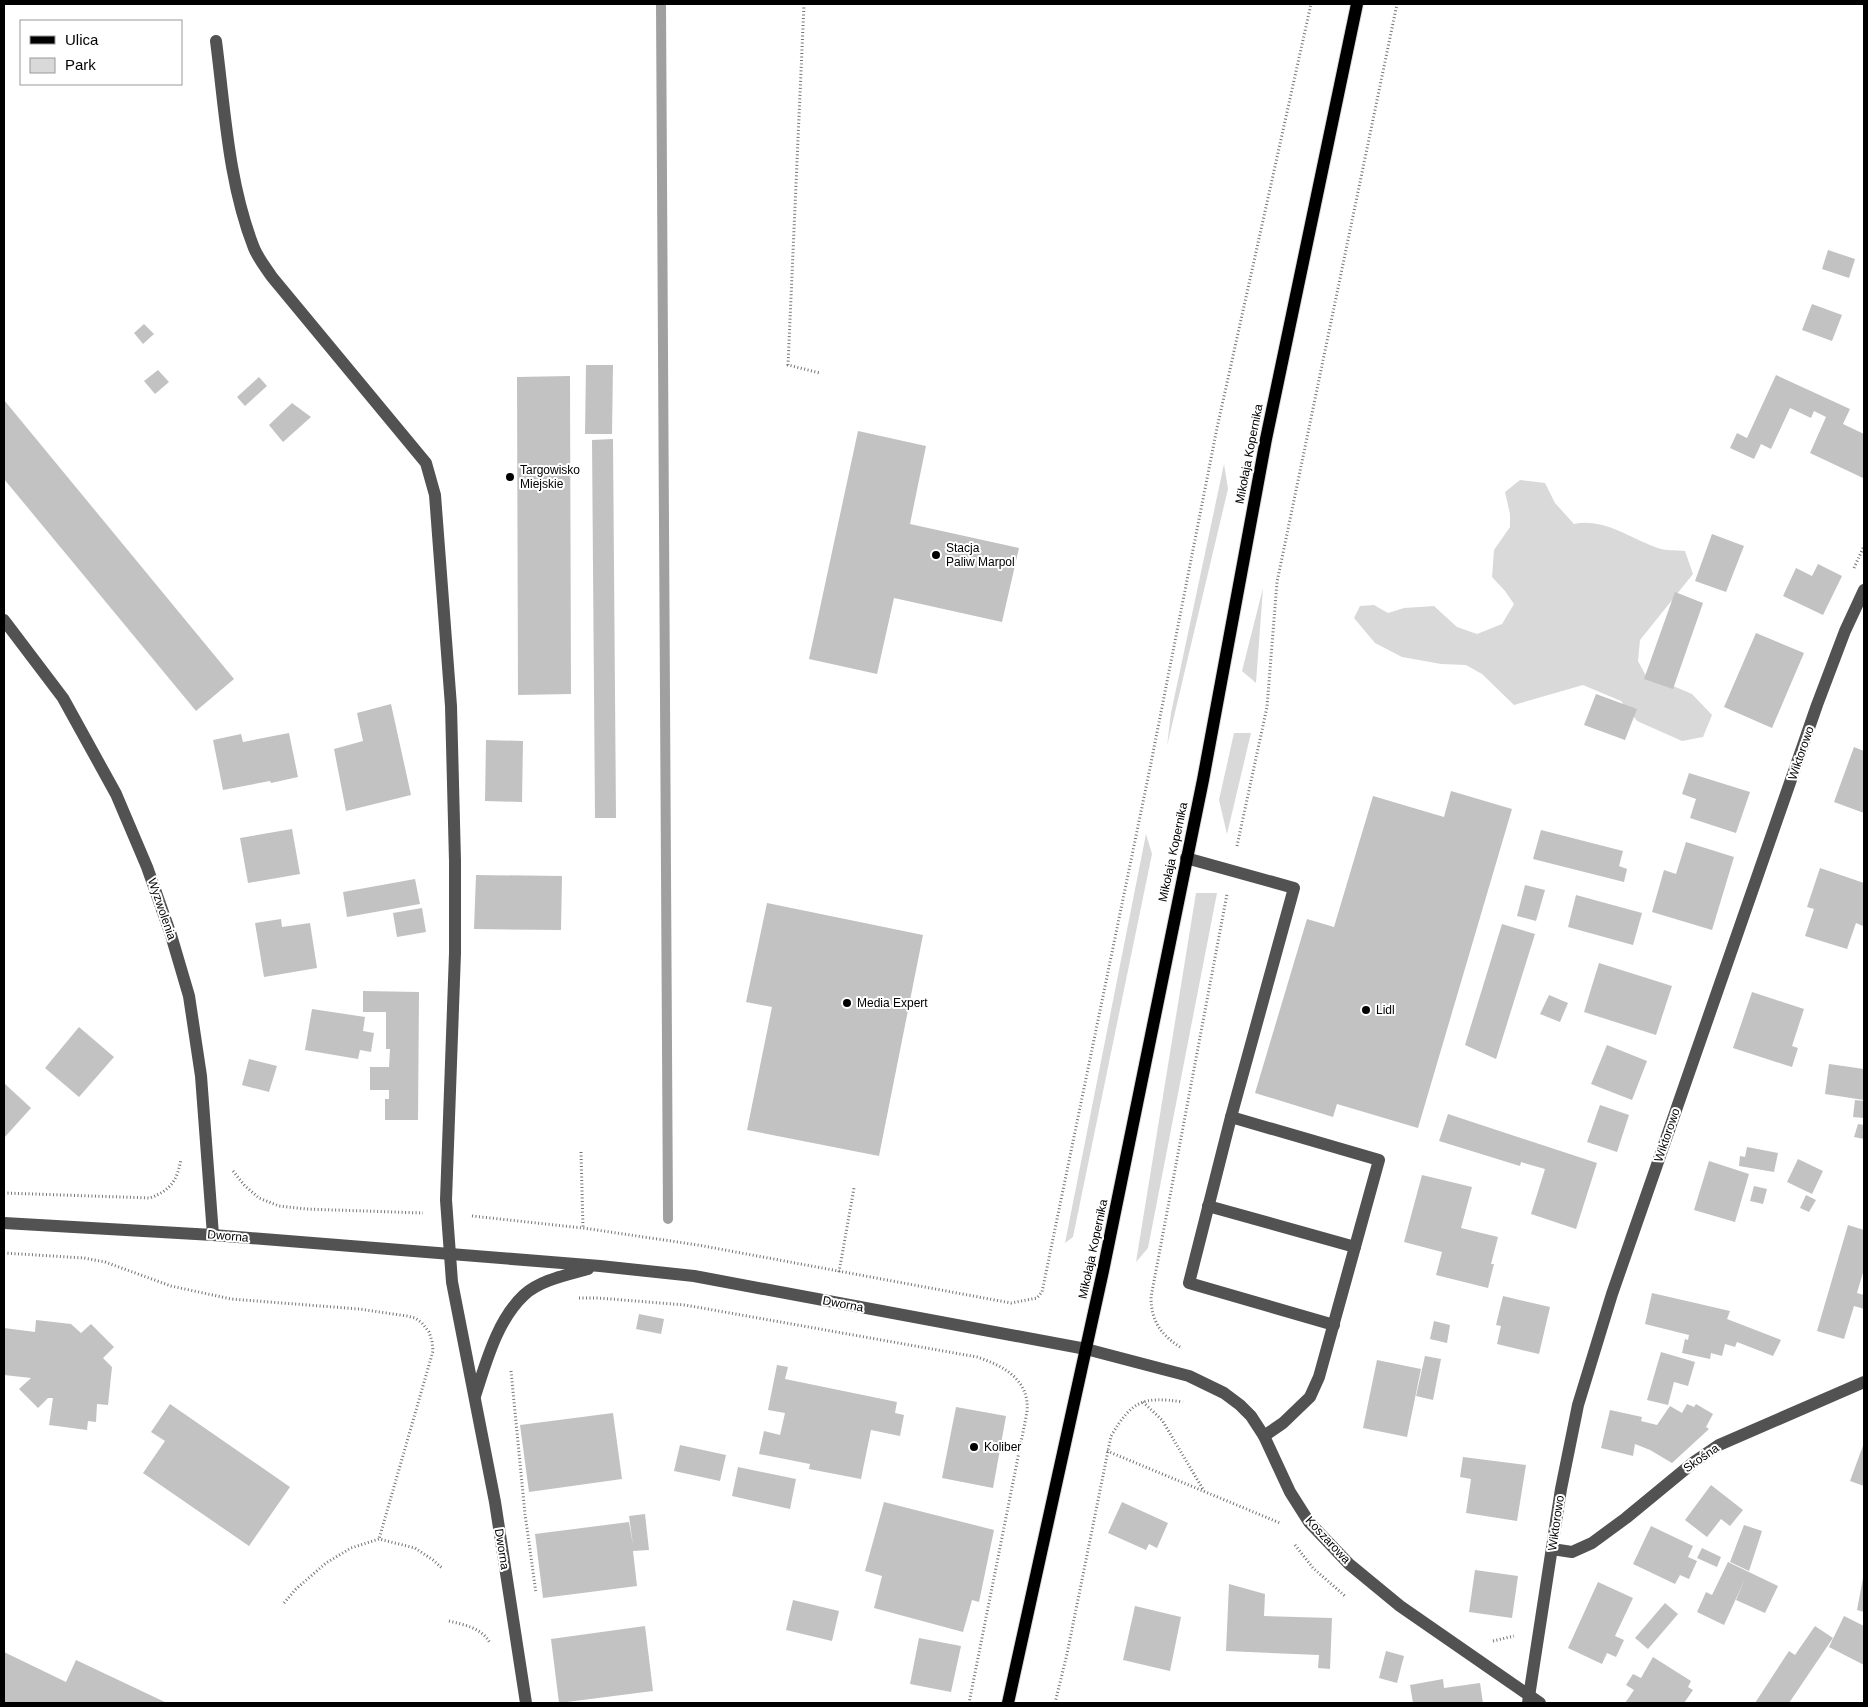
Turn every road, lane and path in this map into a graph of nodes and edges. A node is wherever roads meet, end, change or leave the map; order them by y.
1 (804, 4) edge
2 (1311, 4) edge
3 (1357, 4) edge
4 (1397, 4) edge
5 (216, 41) dead end
6 (820, 373) dead end
7 (1864, 546) edge
8 (1852, 571) dead end
9 (1864, 590) edge
10 (4, 620) edge
11 (1186, 858) junction
12 (1232, 870) junction
13 (1231, 1117) junction
14 (581, 1152) dead end
15 (182, 1154) dead end
16 (231, 1163) dead end
17 (854, 1188) dead end
18 (4, 1193) edge
19 (1208, 1206) junction
20 (448, 1213) junction
21 (4, 1223) edge
22 (583, 1228) junction
23 (213, 1235) junction
24 (1355, 1247) junction
25 (4, 1253) edge
26 (451, 1255) junction
27 (600, 1266) junction
28 (839, 1272) junction
29 (577, 1298) dead end
30 (1334, 1324) junction
31 (1182, 1348) dead end
32 (1086, 1349) junction
33 (512, 1366) dead end
34 (1864, 1382) edge
35 (475, 1396) junction
36 (1143, 1402) junction
37 (1188, 1403) dead end
38 (1264, 1436) junction
39 (1108, 1451) junction
40 (1204, 1492) junction
41 (1278, 1516) dead end
42 (1290, 1538) dead end
43 (378, 1539) junction
44 (1552, 1549) junction
45 (443, 1570) dead end
46 (1348, 1598) dead end
47 (537, 1599) dead end
48 (284, 1603) dead end
49 (449, 1621) dead end
50 (1518, 1634) dead end
51 (1492, 1641) dead end
52 (492, 1651) dead end
53 (1533, 1701) edge
54 (526, 1703) edge
55 (969, 1703) edge
56 (1008, 1703) edge
57 (1055, 1703) edge

1 - 6 path
2 - 28 path
3 - 11 main road, Mikołaja Kopernika
4 - 12 path
5 - 20 street
7 - 8 path
9 - 44 street, Wiktorowo
10 - 23 street, Wyzwolenia
11 - 12 street
11 - 32 main road, Mikołaja Kopernika
12 - 13 street
12 - 31 path
13 - 19 street
13 - 24 street
14 - 22 path
15 - 18 path
16 - 20 path
17 - 28 path
19 - 24 street
19 - 30 street
20 - 22 path
20 - 26 street
21 - 23 street, Dworna
22 - 28 path
23 - 26 street, Dworna
24 - 30 street
25 - 43 path
26 - 27 street, Dworna
26 - 35 street, Dworna
27 - 32 street, Dworna
27 - 35 street, Dworna
29 - 55 path
30 - 38 street
32 - 38 street, Koszarowa
32 - 56 main road, Mikołaja Kopernika
33 - 47 path
34 - 44 street, Skośna
35 - 54 street, Dworna
36 - 37 path
36 - 39 path
36 - 40 path
38 - 53 street, Koszarowa
39 - 40 path
39 - 57 path
40 - 41 path
42 - 46 path
43 - 45 path
43 - 48 path
44 - 53 street, Wiktorowo
49 - 52 path
50 - 51 path

